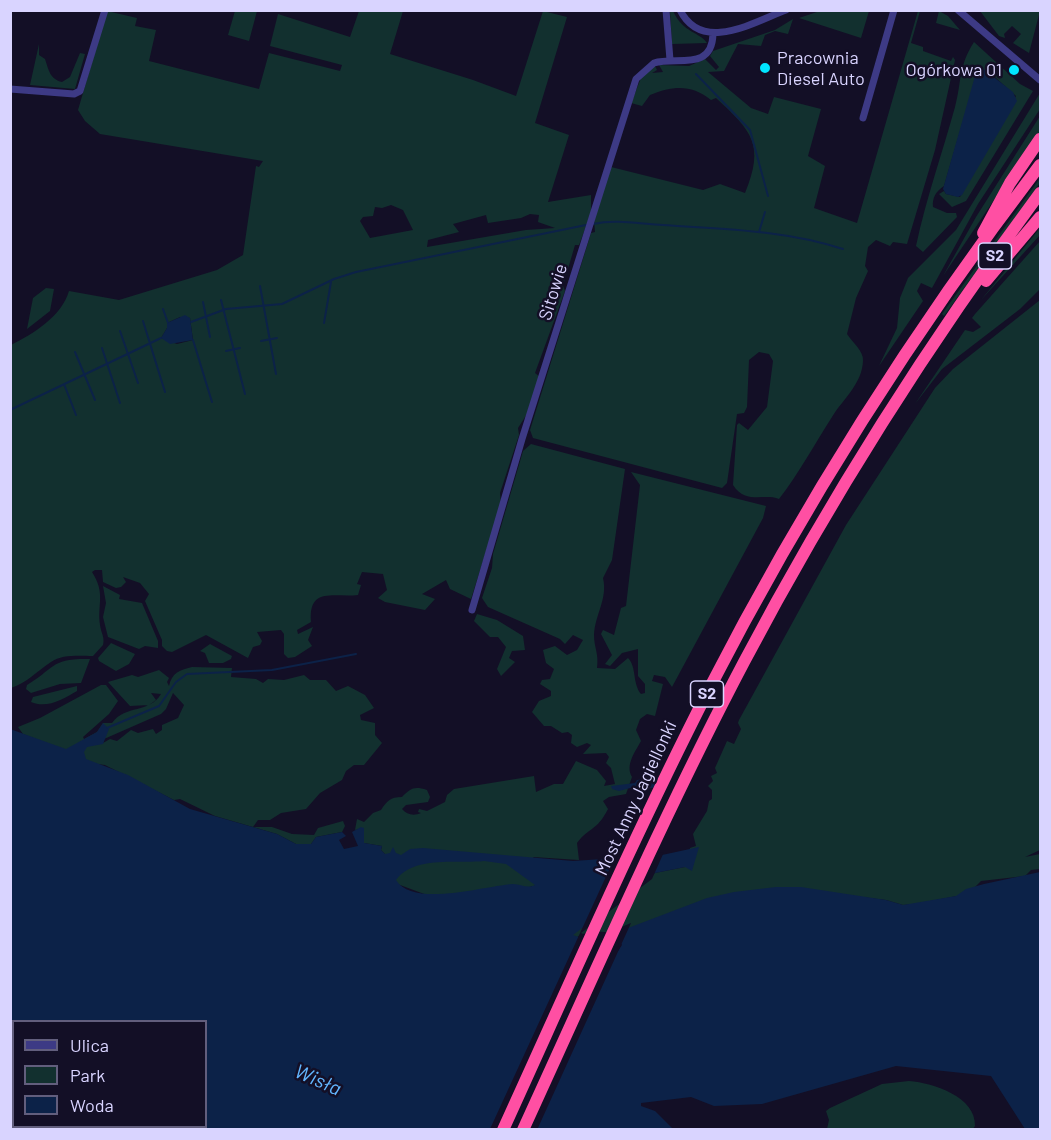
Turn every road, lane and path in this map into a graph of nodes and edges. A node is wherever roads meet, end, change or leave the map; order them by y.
1 (105, 10) edge
2 (666, 10) edge
3 (681, 10) edge
4 (786, 10) edge
5 (894, 10) edge
6 (958, 10) edge
7 (713, 34) junction
8 (670, 60) junction
9 (1041, 80) edge
10 (10, 89) edge
11 (863, 118) dead end
12 (1041, 139) edge
13 (1041, 165) edge
14 (1041, 193) edge
15 (1041, 217) edge
16 (969, 262) junction
17 (951, 320) junction
18 (472, 610) dead end
19 (503, 1130) edge
20 (524, 1130) edge

1 - 10 street
2 - 8 street
3 - 7 street
4 - 7 street
5 - 11 street
6 - 9 street
7 - 8 street, Sitowie
8 - 18 street, Sitowie
12 - 16 highway
13 - 16 highway, S2
14 - 17 highway, S2
15 - 17 highway
16 - 19 highway, Most Anny Jagiellonki / S2
17 - 20 highway, Most Anny Jagiellonki / S2

